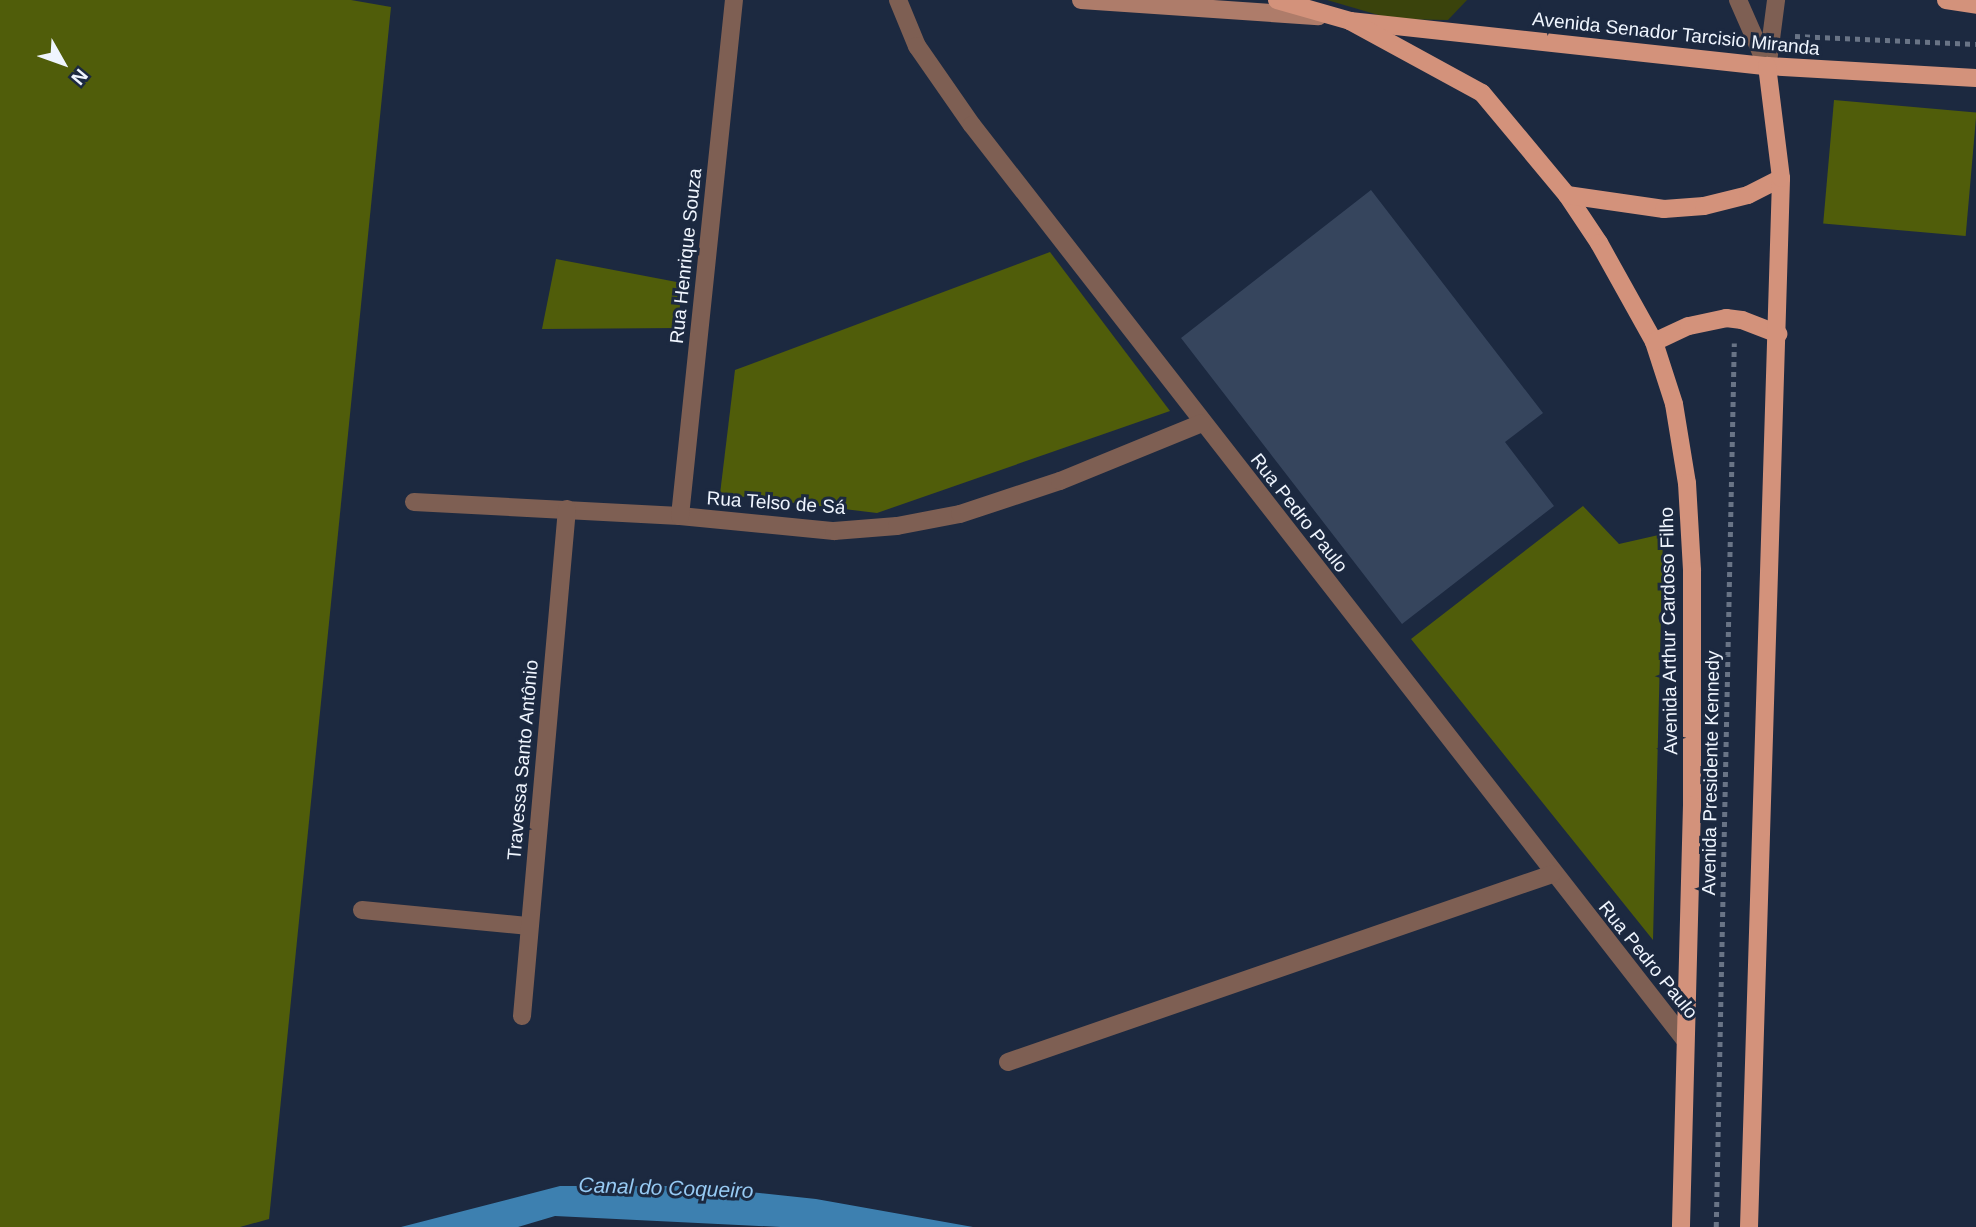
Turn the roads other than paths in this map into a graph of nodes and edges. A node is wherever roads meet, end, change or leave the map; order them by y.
1 (734, 0) edge
2 (898, 0) edge
3 (1081, 0) edge
4 (1277, 0) edge
5 (1738, 0) edge
6 (1776, 0) edge
7 (1946, 0) edge
8 (1976, 5) edge
9 (1331, 17) junction
10 (1350, 21) junction
11 (1768, 66) junction
12 (1976, 78) edge
13 (1781, 178) junction
14 (1567, 195) junction
15 (1778, 334) junction
16 (1654, 342) junction
17 (1202, 422) junction
18 (414, 502) dead end
19 (567, 509) junction
20 (680, 516) junction
21 (1552, 874) junction
22 (362, 910) dead end
23 (528, 926) junction
24 (522, 1016) dead end
25 (1685, 1040) junction
26 (1008, 1062) dead end
27 (1681, 1227) edge
28 (1749, 1227) edge

1 - 20 street, Rua Henrique Souza
2 - 17 street, Rua Pedro Paulo
3 - 9 main road, Avenida Senador Tarcisio Miranda
4 - 9 main road, Avenida Senador Tarcisio Miranda
5 - 11 street
6 - 11 street
7 - 8 main road
9 - 10 main road, Avenida Senador Tarcisio Miranda
10 - 11 main road, Avenida Senador Tarcisio Miranda
10 - 14 main road, Avenida Arthur Cardoso Filho
11 - 12 main road, Avenida Senador Tarcisio Miranda
11 - 13 main road
13 - 14 main road
13 - 15 main road
14 - 16 main road, Avenida Arthur Cardoso Filho
15 - 16 main road
15 - 28 main road
16 - 25 main road, Avenida Arthur Cardoso Filho
17 - 20 street, Rua Telso de Sá
17 - 21 street, Rua Pedro Paulo
18 - 19 street, Rua Telso de Sá
19 - 20 street, Rua Telso de Sá
19 - 23 street, Travessa Santo Antônio
21 - 25 street, Rua Pedro Paulo
21 - 26 street
22 - 23 street
23 - 24 street, Travessa Santo Antônio
25 - 27 main road, Avenida Arthur Cardoso Filho

